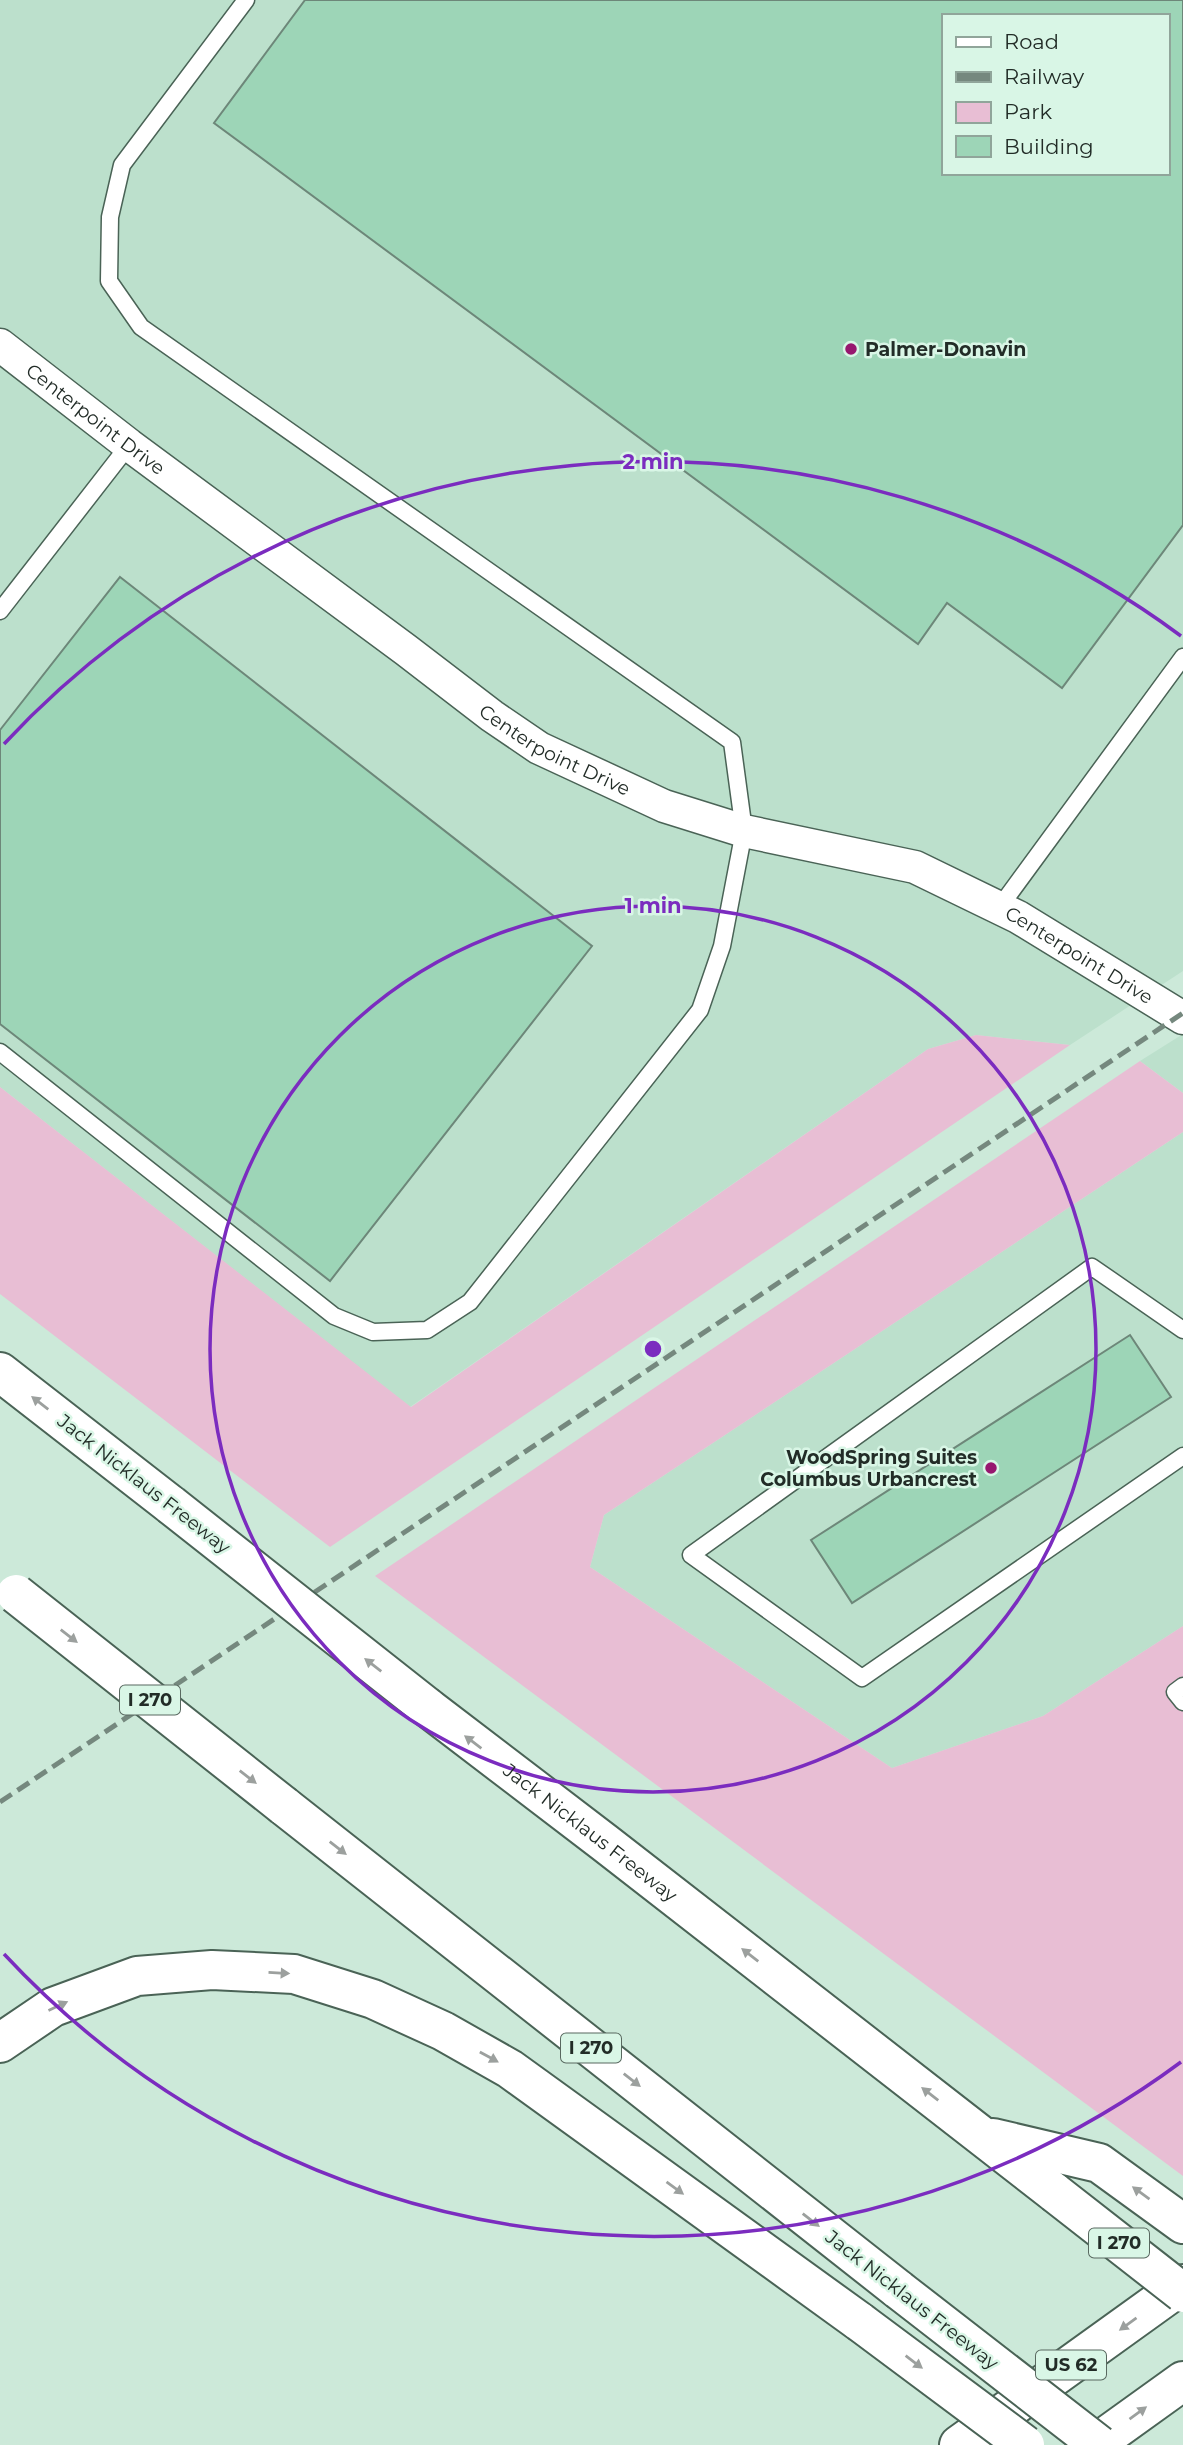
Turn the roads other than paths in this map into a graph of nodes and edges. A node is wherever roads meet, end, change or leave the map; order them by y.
1 (246, 0) edge
2 (0, 345) edge
3 (129, 445) junction
4 (0, 611) edge
5 (1183, 657) edge
6 (744, 831) junction
7 (999, 908) junction
8 (1183, 1018) edge
9 (0, 1052) edge
10 (1183, 1331) edge
11 (0, 1372) edge
12 (1183, 1456) edge
13 (8, 1588) edge
14 (1183, 1686) edge
15 (1183, 1702) edge
16 (0, 2043) edge
17 (984, 2136) junction
18 (1183, 2224) edge
19 (1183, 2284) edge
20 (1183, 2293) edge
21 (1183, 2381) edge
22 (959, 2445) edge
23 (1025, 2445) edge
24 (1094, 2445) edge
25 (1100, 2445) edge

1 - 6 lane
2 - 3 street, Centerpoint Drive
3 - 4 lane
3 - 6 street, Centerpoint Drive
5 - 7 lane
6 - 7 street, Centerpoint Drive
6 - 9 lane
7 - 8 street, Centerpoint Drive
10 - 12 lane
17 -> 11 main road, Jack Nicklaus Freeway / I 270, bridge
13 -> 25 main road, Jack Nicklaus Freeway / I 270, bridge
14 - 15 lane
16 -> 23 main road, bridge
18 -> 17 main road
17 - 20 main road, Jack Nicklaus Freeway / I 270, bridge
19 -> 22 main road, US 62
24 -> 21 main road

